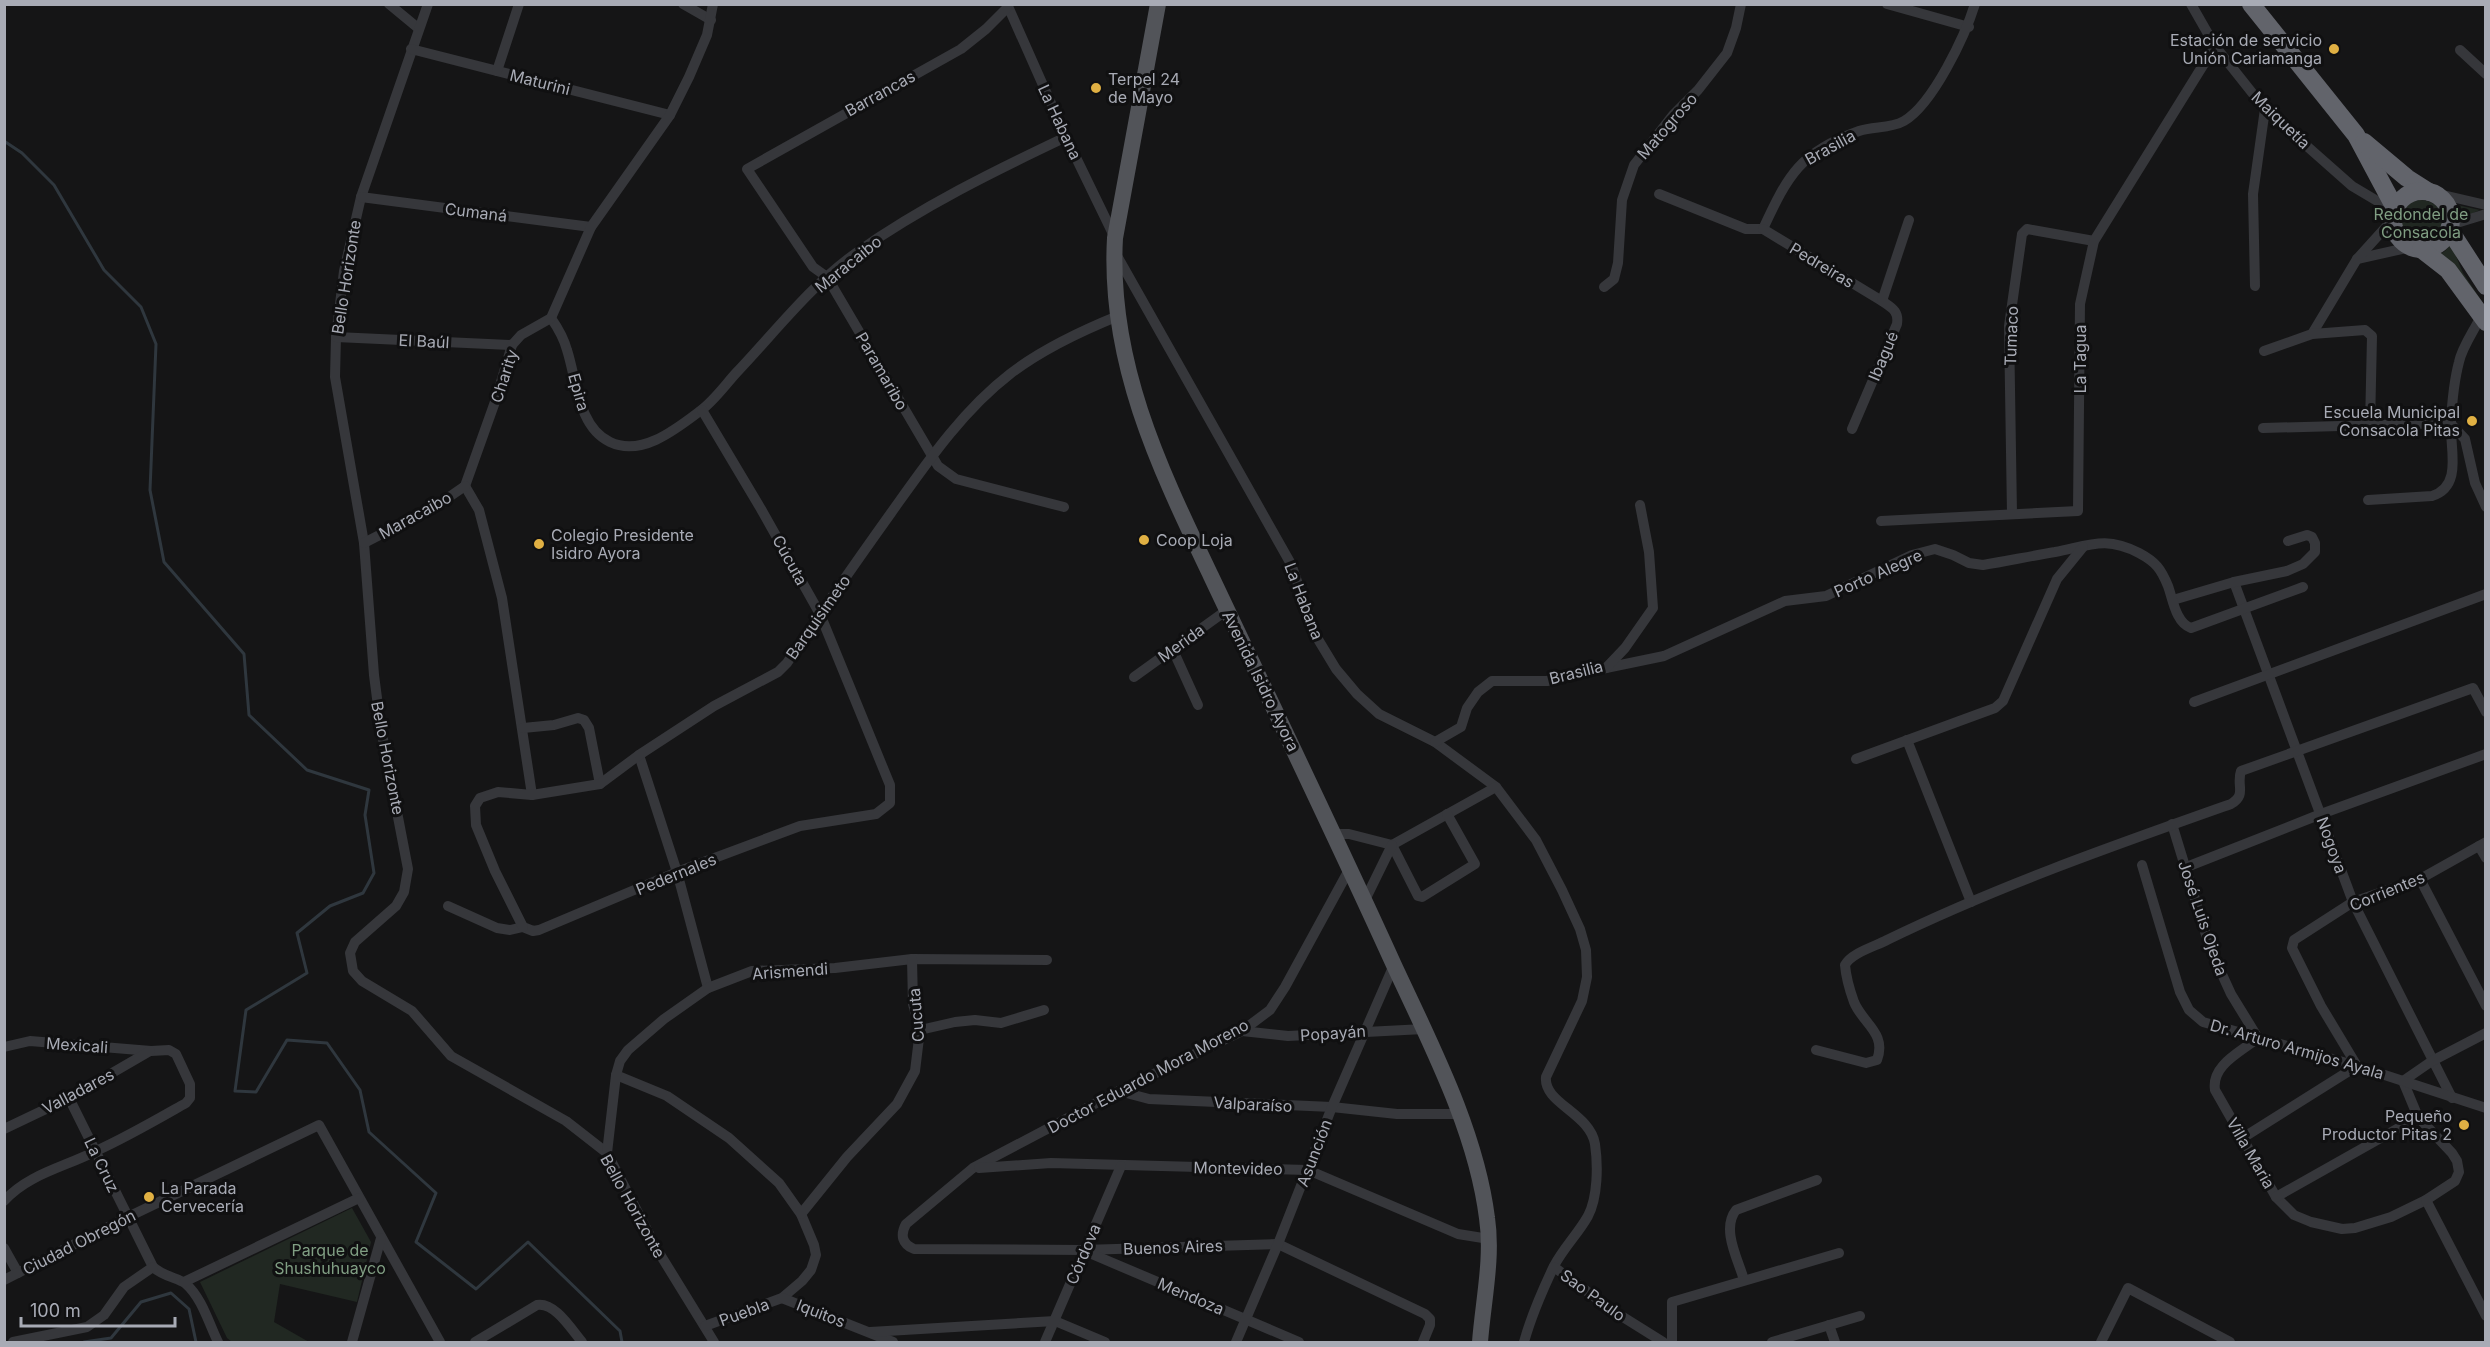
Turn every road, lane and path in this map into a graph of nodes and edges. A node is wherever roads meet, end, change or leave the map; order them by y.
1 (389, 4) edge
2 (428, 4) edge
3 (519, 4) edge
4 (682, 4) edge
5 (713, 4) edge
6 (1158, 4) edge
7 (1741, 4) edge
8 (1887, 4) edge
9 (1975, 4) edge
10 (2191, 4) edge
11 (2251, 4) edge
12 (1007, 6) edge
13 (711, 21) junction
14 (1968, 27) junction
15 (418, 28) junction
16 (2216, 46) junction
17 (411, 49) junction
18 (2460, 50) dead end
19 (497, 71) junction
20 (2486, 74) edge
21 (2265, 109) junction
22 (670, 115) junction
23 (2356, 135) junction
24 (1066, 137) junction
25 (747, 169) joint
26 (2429, 192) junction
27 (1659, 194) dead end
28 (361, 197) junction
29 (2486, 205) edge
30 (2395, 213) junction
31 (2486, 214) edge
32 (1909, 220) dead end
33 (591, 227) junction
34 (2450, 227) junction
35 (1763, 229) junction
36 (2094, 241) junction
37 (1115, 244) junction
38 (2416, 248) junction
39 (2357, 259) junction
40 (827, 277) junction
41 (2255, 286) dead end
42 (2486, 286) edge
43 (1604, 287) dead end
44 (1882, 301) junction
45 (1118, 316) junction
46 (551, 318) junction
47 (2483, 319) edge
48 (2312, 334) junction
49 (336, 337) junction
50 (512, 345) junction
51 (2264, 351) dead end
52 (702, 410) junction
53 (2450, 423) junction
54 (2370, 426) junction
55 (2263, 428) dead end
56 (1852, 429) dead end
57 (628, 447) joint
58 (932, 456) junction
59 (465, 486) junction
60 (2368, 500) dead end
61 (1640, 505) dead end
62 (1064, 507) dead end
63 (2486, 507) edge
64 (2012, 514) junction
65 (1881, 521) dead end
66 (2288, 541) dead end
67 (364, 543) junction
68 (2085, 546) junction
69 (2234, 582) junction
70 (2302, 587) dead end
71 (2486, 594) edge
72 (2173, 600) junction
73 (2243, 608) junction
74 (1227, 610) junction
75 (820, 614) junction
76 (1173, 650) junction
77 (1606, 668) junction
78 (2270, 675) junction
79 (1134, 677) dead end
80 (2194, 702) dead end
81 (1198, 705) dead end
82 (2486, 712) edge
83 (523, 728) junction
84 (1907, 740) junction
85 (1435, 742) junction
86 (2297, 751) junction
87 (2486, 754) edge
88 (639, 755) junction
89 (1856, 759) dead end
90 (600, 784) junction
91 (890, 785) joint
92 (1496, 787) junction
93 (532, 795) junction
94 (1447, 814) junction
95 (2321, 814) junction
96 (2172, 824) junction
97 (1335, 834) junction
98 (2482, 844) edge
99 (1392, 845) junction
100 (2486, 858) edge
101 (2142, 865) dead end
102 (1350, 868) junction
103 (2184, 868) junction
104 (677, 872) junction
105 (2420, 879) junction
106 (1365, 900) junction
107 (1971, 902) junction
108 (2353, 902) junction
109 (448, 906) dead end
110 (523, 927) junction
111 (912, 959) junction
112 (1047, 960) dead end
113 (1394, 965) junction
114 (708, 987) junction
115 (2486, 1006) edge
116 (1044, 1010) dead end
117 (1424, 1029) junction
118 (920, 1030) junction
119 (1242, 1031) junction
120 (1365, 1031) junction
121 (2486, 1033) edge
122 (2259, 1038) junction
123 (4, 1047) edge
124 (1815, 1050) dead end
125 (151, 1051) junction
126 (2432, 1061) junction
127 (2356, 1066) junction
128 (616, 1075) junction
129 (2403, 1081) junction
130 (1119, 1091) junction
131 (69, 1098) junction
132 (2452, 1098) junction
133 (1332, 1107) junction
134 (2486, 1108) edge
135 (1459, 1114) junction
136 (2418, 1117) junction
137 (4, 1129) edge
138 (2241, 1139) junction
139 (96, 1152) junction
140 (607, 1153) junction
141 (1121, 1166) junction
142 (973, 1168) junction
143 (1308, 1170) junction
144 (1816, 1180) dead end
145 (2276, 1197) junction
146 (359, 1198) junction
147 (2426, 1200) junction
148 (4, 1201) edge
149 (801, 1214) junction
150 (128, 1217) junction
151 (381, 1238) junction
152 (903, 1239) joint
153 (1489, 1239) junction
154 (1278, 1244) junction
155 (4, 1248) edge
156 (1083, 1250) junction
157 (1839, 1253) dead end
158 (153, 1267) junction
159 (1554, 1267) junction
160 (18, 1273) junction
161 (4, 1280) edge
162 (1744, 1280) junction
163 (184, 1282) junction
164 (782, 1298) junction
165 (1860, 1316) dead end
166 (2486, 1316) edge
167 (1245, 1319) junction
168 (1055, 1321) junction
169 (1829, 1325) junction
170 (705, 1326) junction
171 (868, 1337) edge
172 (1526, 1341) edge
173 (13, 1342) edge
174 (218, 1342) edge
175 (352, 1342) edge
176 (440, 1342) edge
177 (475, 1342) edge
178 (582, 1342) edge
179 (714, 1342) edge
180 (893, 1342) edge
181 (1045, 1342) edge
182 (1106, 1342) edge
183 (1236, 1342) edge
184 (1299, 1342) edge
185 (1423, 1342) edge
186 (1480, 1342) edge
187 (1663, 1342) edge
188 (1672, 1342) edge
189 (1772, 1342) edge
190 (1835, 1342) edge
191 (2101, 1342) edge
192 (2230, 1342) edge

1 - 15 street
2 - 15 street, Bello Horizonte
3 - 19 street
4 - 13 street
5 - 13 street
6 - 37 main road, Avenida Isidro Ayora
7 - 43 street, Matogroso
8 - 14 street
9 - 14 street, Brasilia
10 - 16 street, Maiquetía
11 - 23 highway
12 - 24 street, La Habana
12 - 25 street, Barrancas
13 - 22 street
14 - 35 street, Brasilia
15 - 17 street, Bello Horizonte
16 - 21 street, Maiquetía
16 - 36 street, La Tagua
17 - 19 street, Maturini
17 - 28 street, Bello Horizonte
18 - 20 street
19 - 22 street, Maturini
21 - 30 street, Maiquetía
21 - 41 street
22 - 33 street
23 - 26 highway
23 - 30 highway
24 - 37 street, La Habana
24 - 40 street, Maracaibo
25 - 40 street, Paramaribo
26 - 29 street
26 - 30 highway
26 - 34 highway
27 - 35 street
28 - 33 street, Cumaná
28 - 49 street, Bello Horizonte
30 - 38 highway
30 - 39 street
31 - 34 street
32 - 44 street
33 - 46 street
34 - 38 highway
34 - 42 highway
35 - 44 street, Pedreiras
36 - 64 street, La Tagua
36 - 64 street, Tumaco
37 - 45 main road, Avenida Isidro Ayora
37 - 85 street, La Habana
38 - 39 street
38 - 47 highway
39 - 48 street
40 - 52 street, Maracaibo
40 - 58 street, Paramaribo
44 - 56 street, Ibagué
45 - 58 street, Barquisimeto
45 - 74 main road, Avenida Isidro Ayora
46 - 50 street, Charity
46 - 57 street, Epira
47 - 53 street
48 - 51 street
48 - 54 street
49 - 50 street, El Baúl
49 - 67 street, Bello Horizonte
50 - 59 street, Charity
52 - 57 street, Maracaibo
52 - 75 street, Cúcuta
53 - 54 street
53 - 60 street
53 - 63 street
54 - 55 street
58 - 62 street, Paramaribo
58 - 75 street, Barquisimeto
59 - 67 street, Maracaibo
59 - 83 street
61 - 77 street, Brasilia
64 - 65 street, La Tagua
66 - 69 street
67 - 140 street, Bello Horizonte
68 - 72 street, Porto Alegre
68 - 77 street, Porto Alegre
68 - 84 street
69 - 72 street
69 - 73 street, Nogoya
70 - 73 street
71 - 78 street
72 - 73 street, Porto Alegre
73 - 78 street, Nogoya
74 - 76 street, Merida
74 - 97 main road, Avenida Isidro Ayora
75 - 88 street, Barquisimeto
75 - 91 street, Cúcuta
76 - 79 street, Merida
76 - 81 street
77 - 85 street, Brasilia
78 - 80 street
78 - 86 street, Nogoya
82 - 86 street
83 - 90 street
83 - 93 street
84 - 89 street
84 - 107 street
85 - 92 street, La Habana
86 - 95 street, Nogoya
86 - 96 street
87 - 95 street
88 - 90 street, Barquisimeto
88 - 104 street
90 - 93 street, Barquisimeto
91 - 104 street, Pedernales
92 - 94 street
92 - 159 street, La Habana
93 - 110 street, Barquisimeto
94 - 99 street
94 - 99 street
95 - 103 street
95 - 108 street, Nogoya
96 - 103 street, José Luis Ojeda
96 - 107 street
97 - 99 street
97 - 102 main road, Avenida Isidro Ayora
98 - 100 street
98 - 105 street, Corrientes
99 - 106 street
101 - 122 street, Dr. Arturo Armijos Ayala
102 - 106 main road, Avenida Isidro Ayora
102 - 119 street, Doctor Eduardo Mora Moreno
103 - 122 street, José Luis Ojeda
104 - 110 street, Pedernales
104 - 114 street
105 - 108 street, Corrientes
105 - 115 street
106 - 113 main road, Avenida Isidro Ayora
107 - 124 street
108 - 126 street, Nogoya
108 - 127 street, Corrientes
109 - 110 street, Pedernales
111 - 112 street, Arismendi
111 - 114 street, Arismendi
111 - 118 street, Cucuta
113 - 117 main road, Avenida Isidro Ayora
113 - 120 street, Asunción
114 - 128 street, Arismendi
116 - 118 street
117 - 120 street, Popayán
117 - 135 main road, Avenida Isidro Ayora
118 - 149 street, Cucuta
119 - 120 street, Popayán
119 - 130 street, Doctor Eduardo Mora Moreno
120 - 133 street, Asunción
121 - 126 street
122 - 127 street, Dr. Arturo Armijos Ayala
122 - 138 street, Villa Maria
123 - 125 street, Mexicali
125 - 131 street, Valladares
125 - 139 street, Mexicali
126 - 129 street
126 - 132 street, Nogoya
127 - 129 street, Dr. Arturo Armijos Ayala
127 - 138 street
128 - 140 street, Arismendi
128 - 149 street
129 - 132 street, Dr. Arturo Armijos Ayala
129 - 136 street
130 - 133 street, Valparaíso
130 - 142 street, Doctor Eduardo Mora Moreno
131 - 137 street, Valladares
131 - 139 street, La Cruz
132 - 134 street, Dr. Arturo Armijos Ayala
133 - 135 street, Valparaíso
133 - 143 street, Asunción
135 - 153 main road, Avenida Isidro Ayora
136 - 145 street
136 - 147 street, Villa Maria
138 - 145 street, Villa Maria
139 - 148 street
139 - 150 street, La Cruz
140 - 170 street, Bello Horizonte
141 - 142 street, Montevideo
141 - 143 street, Montevideo
141 - 156 street, Córdova
142 - 152 street, Doctor Eduardo Mora Moreno
143 - 153 street, Montevideo
143 - 154 street, Asunción
144 - 162 street
145 - 147 street, Villa Maria
146 - 150 street, Ciudad Obregón
146 - 151 street, Ciudad Obregón
146 - 163 street
147 - 166 street
149 - 164 street
150 - 158 street, La Cruz
150 - 160 street, Ciudad Obregón
151 - 175 street
151 - 176 street, Ciudad Obregón
152 - 156 street, Buenos Aires
153 - 186 main road, Avenida Isidro Ayora
154 - 156 street, Buenos Aires
154 - 167 street, Asunción
154 - 185 street, Buenos Aires
155 - 160 street
156 - 167 street, Mendoza
156 - 168 street, Córdova
157 - 162 street
158 - 163 street
158 - 173 street
159 - 172 street, La Habana
159 - 187 street, Sao Paulo
160 - 161 street, Ciudad Obregón
162 - 188 street
163 - 174 street
164 - 170 street, Puebla
164 - 171 street, Iquitos
165 - 169 street
167 - 183 street, Asunción
167 - 184 street, Mendoza
168 - 171 street
168 - 181 street, Córdova
168 - 182 street
169 - 189 street
169 - 190 street
170 - 179 street, Bello Horizonte
171 - 180 street, Iquitos
177 - 178 street
191 - 192 street

